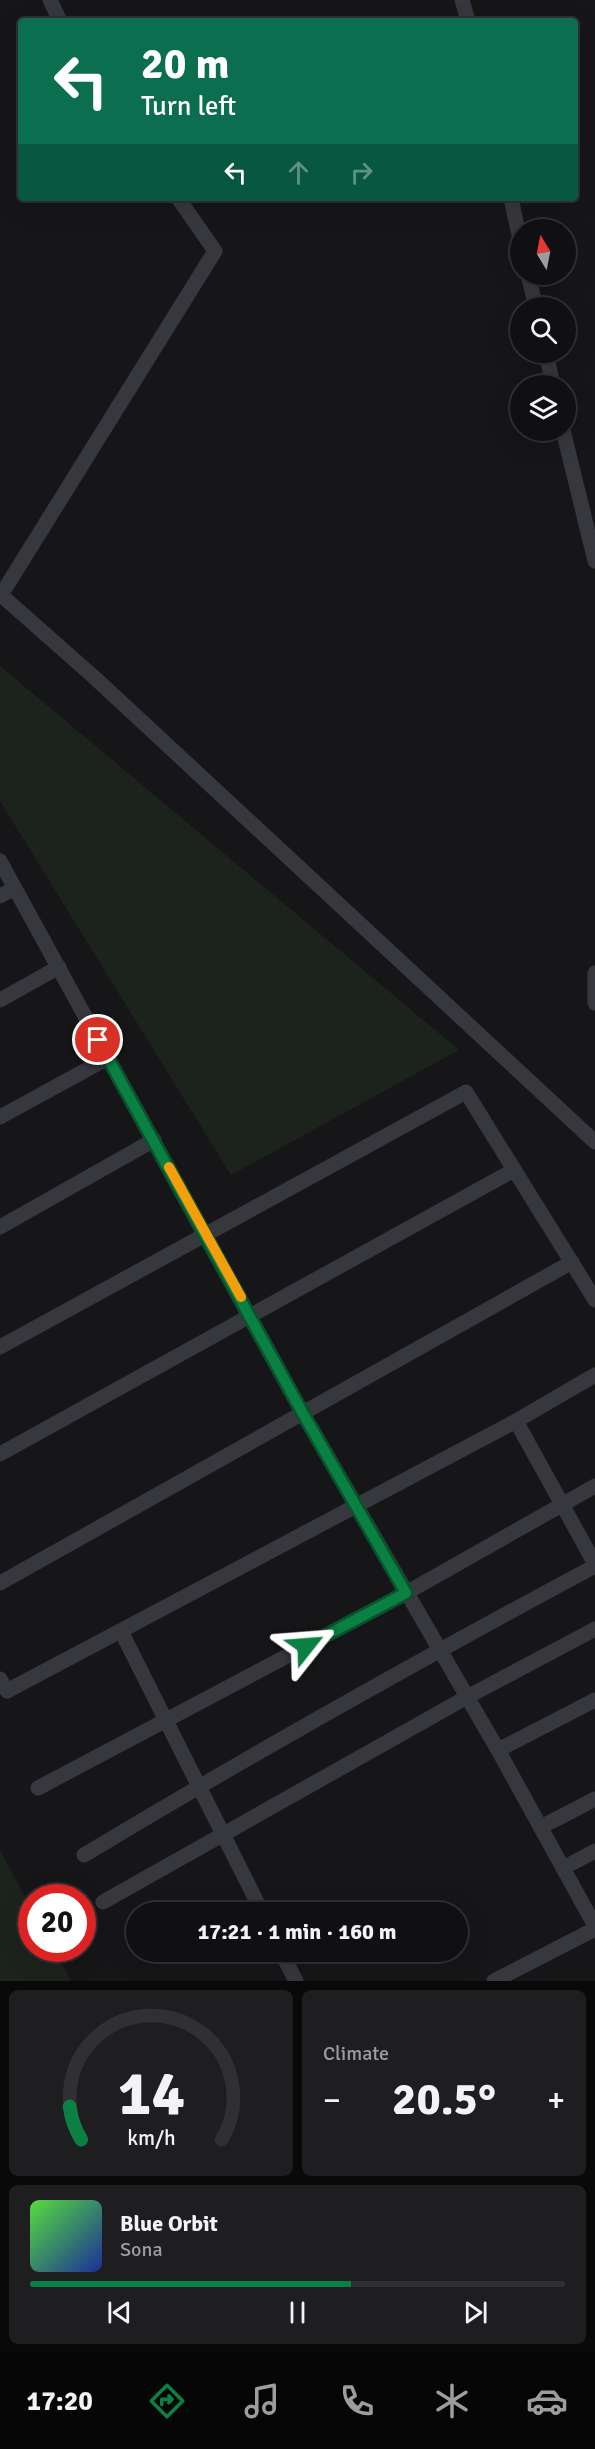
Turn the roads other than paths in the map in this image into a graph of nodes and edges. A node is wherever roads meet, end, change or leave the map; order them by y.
1 (50, 0) edge
2 (462, 0) edge
3 (59, 18) edge
4 (467, 18) edge
5 (180, 201) edge
6 (512, 201) edge
7 (516, 219) edge
8 (566, 441) edge
9 (595, 561) edge
10 (1, 595) edge
11 (0, 861) edge
12 (15, 888) junction
13 (0, 896) edge
14 (58, 967) junction
15 (595, 973) edge
16 (0, 1000) edge
17 (595, 1003) edge
18 (108, 1058) junction
19 (0, 1117) edge
20 (154, 1140) junction
21 (595, 1142) edge
22 (514, 1170) junction
23 (0, 1227) edge
24 (206, 1234) junction
25 (572, 1262) junction
26 (595, 1300) edge
27 (250, 1315) junction
28 (0, 1347) edge
29 (595, 1376) edge
30 (302, 1412) junction
31 (516, 1421) junction
32 (0, 1454) edge
33 (595, 1486) edge
34 (561, 1503) junction
35 (356, 1507) junction
36 (595, 1565) edge
37 (0, 1583) edge
38 (406, 1593) junction
39 (595, 1629) edge
40 (121, 1631) junction
41 (440, 1649) junction
42 (2, 1688) edge
43 (467, 1697) junction
44 (595, 1700) edge
45 (166, 1720) junction
46 (498, 1750) junction
47 (199, 1786) junction
48 (38, 1788) dead end
49 (595, 1799) edge
50 (541, 1827) junction
51 (224, 1836) junction
52 (595, 1851) edge
53 (84, 1855) dead end
54 (563, 1868) junction
55 (103, 1902) dead end
56 (257, 1902) edge
57 (595, 1927) edge
58 (287, 1962) edge
59 (296, 1981) edge
60 (494, 1981) edge

1 - 3 lane
2 - 4 lane
5 - 10 lane
6 - 7 lane
8 - 9 lane
10 - 21 lane
11 - 12 lane
12 - 13 lane
12 - 14 lane
14 - 16 lane
14 - 18 lane
15 - 17 lane
18 - 19 lane
18 - 20 lane
20 - 23 lane
20 - 24 lane
22 - 24 lane
22 - 25 lane
22 - 27 lane
24 - 27 lane
24 - 28 lane
25 - 26 lane
25 - 30 lane
27 - 30 lane
27 - 32 lane
29 - 31 lane
30 - 35 lane
30 - 37 lane
31 - 34 lane
31 - 35 lane
33 - 34 lane
34 - 36 lane
34 - 38 lane
35 - 38 lane
35 - 40 lane
36 - 41 lane
38 - 41 lane
38 - 45 lane
39 - 43 lane
40 - 42 lane
40 - 45 lane
41 - 43 lane
41 - 47 lane
43 - 46 lane
43 - 51 lane
44 - 46 lane
45 - 47 lane
45 - 48 lane
46 - 50 lane
47 - 51 lane
47 - 53 lane
49 - 50 lane
50 - 54 lane
51 - 55 lane
51 - 56 lane
52 - 54 lane
54 - 57 lane
57 - 60 lane
58 - 59 lane

